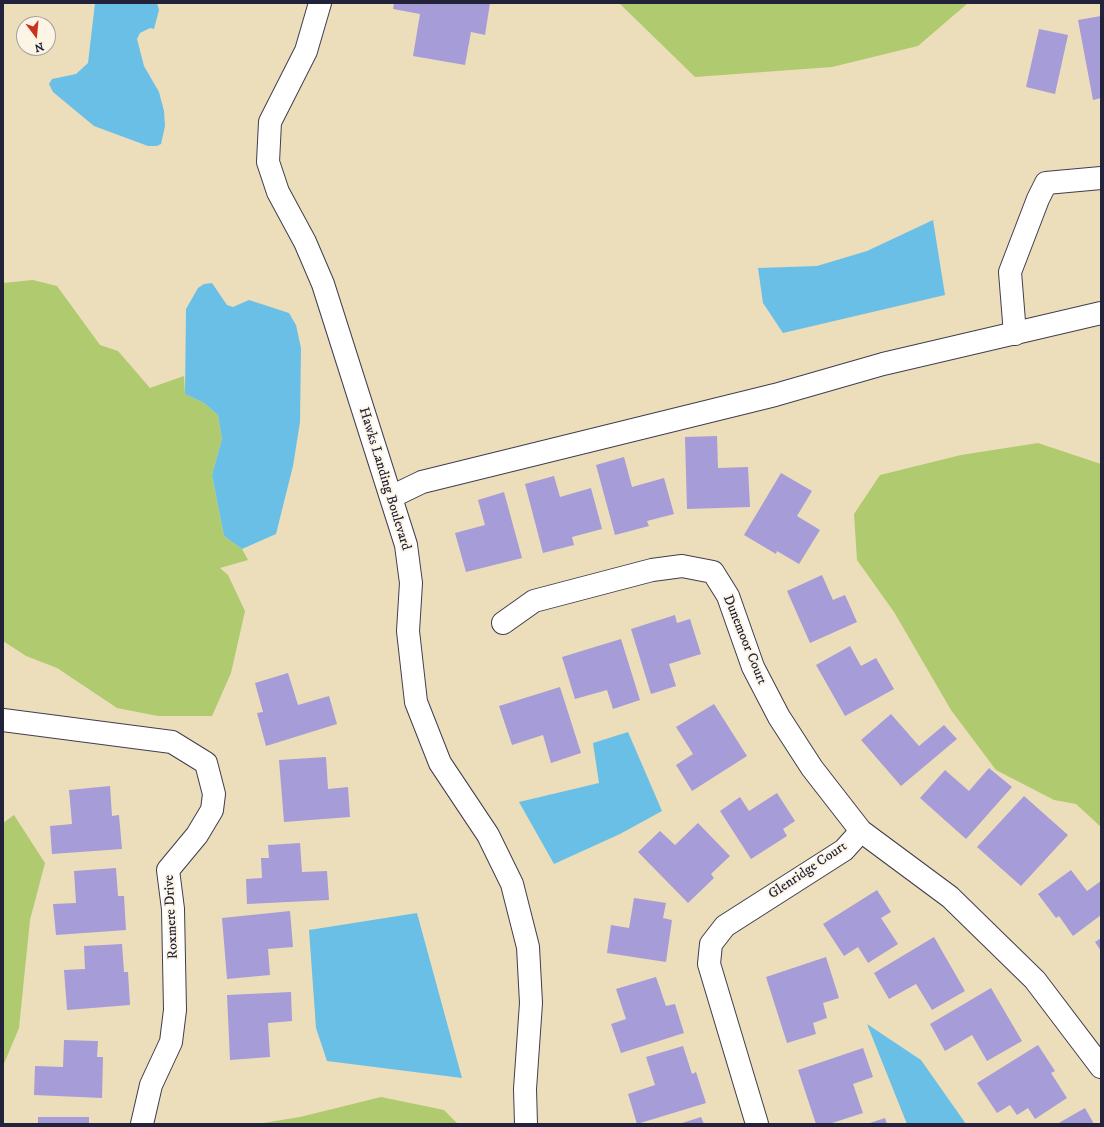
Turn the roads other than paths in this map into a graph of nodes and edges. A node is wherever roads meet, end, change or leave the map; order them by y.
1 (320, 3) edge
2 (1101, 178) edge
3 (1101, 313) edge
4 (1015, 334) junction
5 (391, 498) junction
6 (503, 623) dead end
7 (3, 720) edge
8 (860, 831) junction
9 (1101, 1067) edge
10 (142, 1124) edge
11 (526, 1124) edge
12 (757, 1124) edge

1 - 5 street, Hawks Landing Boulevard
2 - 4 street
3 - 4 street
4 - 5 street
5 - 11 street, Hawks Landing Boulevard
6 - 8 street, Dunemoor Court
7 - 10 street, Roxmere Drive
8 - 9 street, Glenridge Court
8 - 12 street, Glenridge Court

